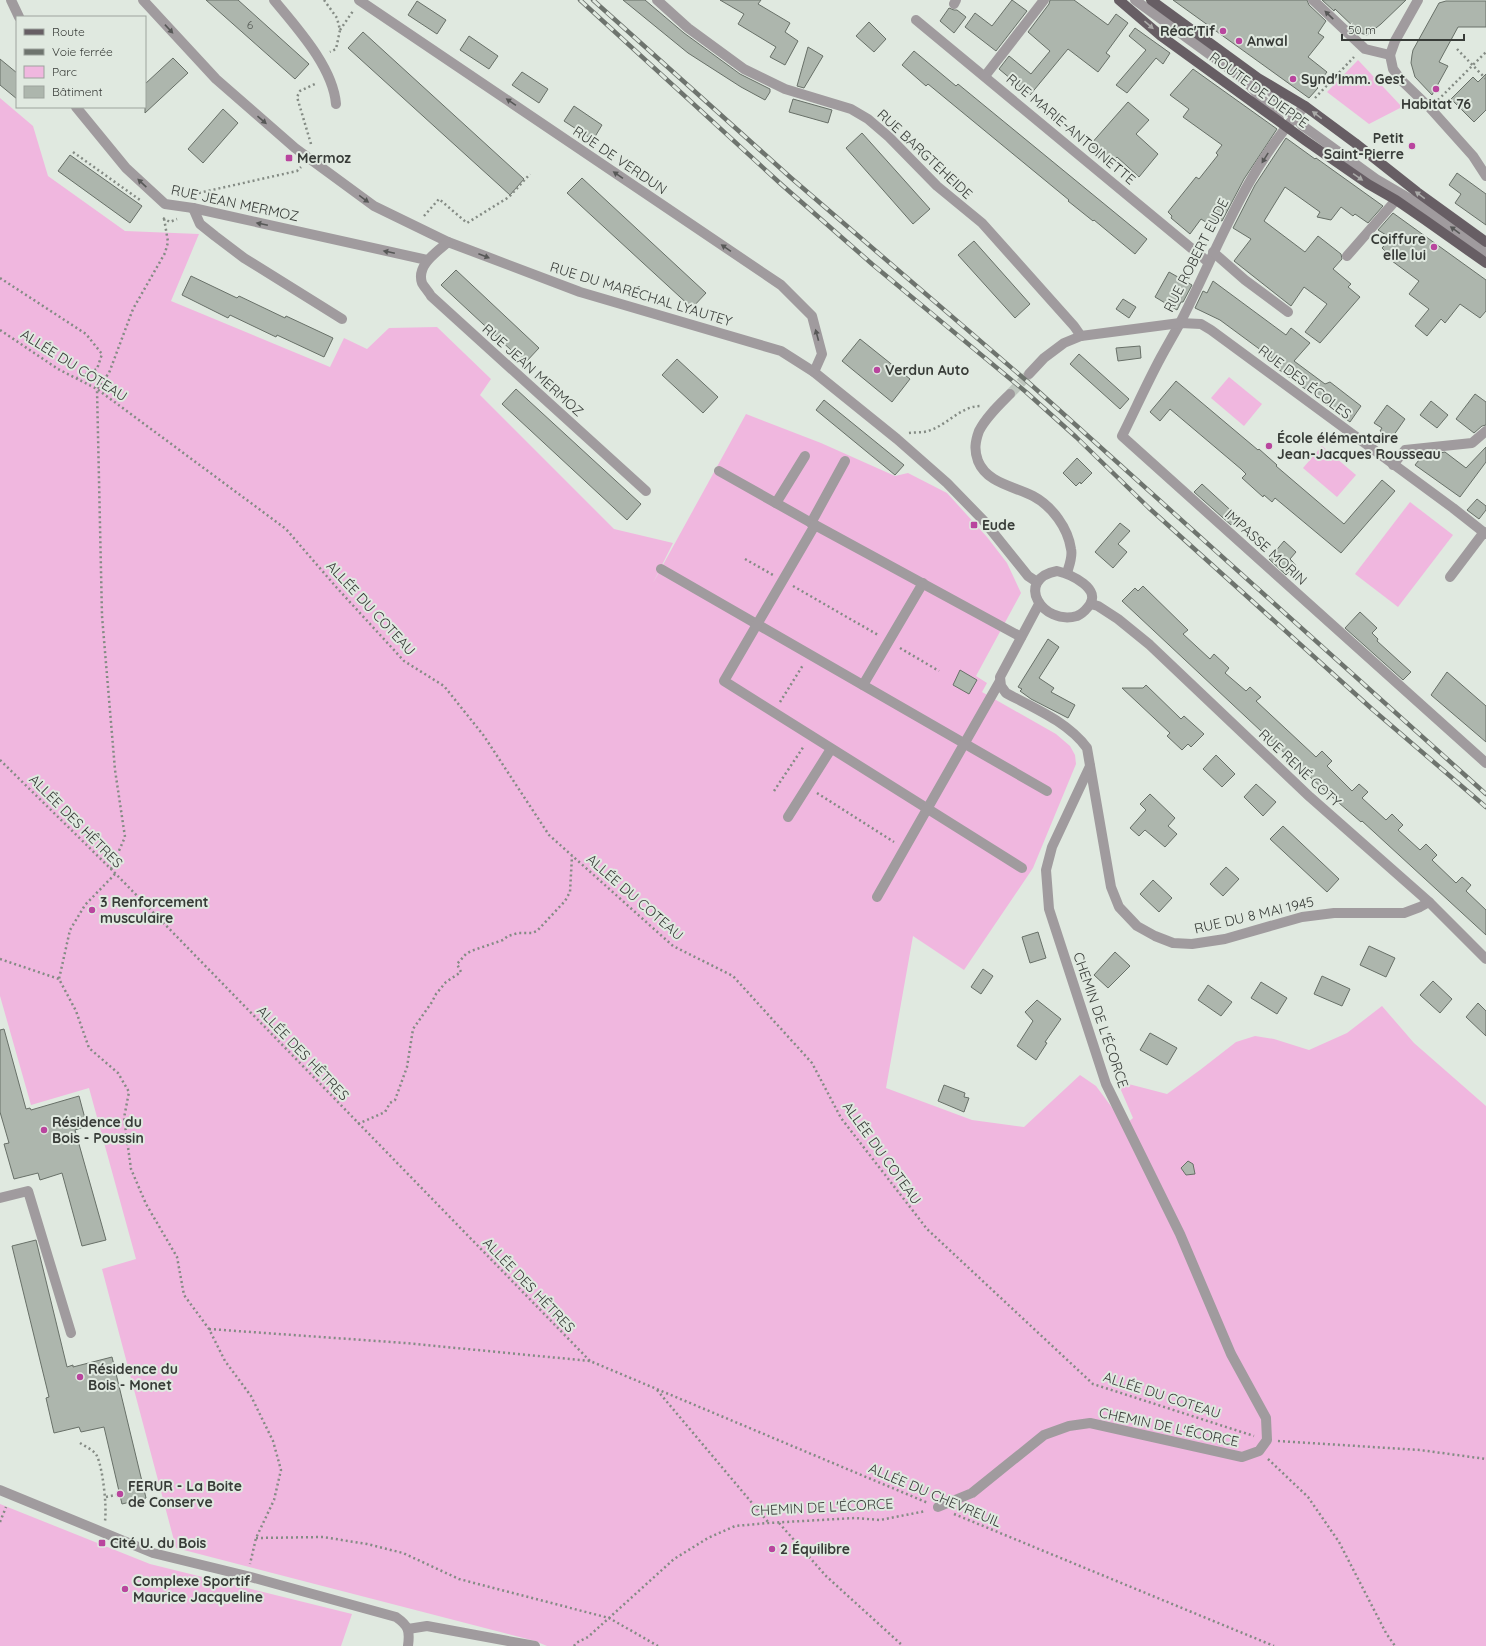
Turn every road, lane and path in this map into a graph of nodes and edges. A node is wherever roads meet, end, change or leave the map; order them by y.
1 (11, 0) edge
2 (143, 0) edge
3 (274, 0) edge
4 (324, 0) edge
5 (359, 0) edge
6 (657, 0) edge
7 (1044, 0) edge
8 (1119, 0) edge
9 (1135, 0) edge
10 (1151, 0) edge
11 (1313, 0) edge
12 (1418, 0) edge
13 (19, 16) edge
14 (916, 20) dead end
15 (340, 30) junction
16 (1457, 49) dead end
17 (1365, 50) junction
18 (1486, 52) edge
19 (1390, 55) junction
20 (317, 57) junction
21 (1473, 66) junction
22 (985, 76) junction
23 (329, 78) junction
24 (1258, 78) junction
25 (1486, 79) edge
26 (336, 104) dead end
27 (1305, 106) junction
28 (77, 108) edge
29 (1430, 108) junction
30 (1295, 117) junction
31 (1284, 124) junction
32 (309, 159) junction
33 (530, 174) dead end
34 (1486, 176) edge
35 (1396, 200) junction
36 (188, 208) junction
37 (164, 218) dead end
38 (415, 226) junction
39 (448, 242) junction
40 (1486, 242) edge
41 (1213, 252) junction
42 (1486, 253) edge
43 (1347, 256) dead end
44 (427, 260) junction
45 (1208, 262) junction
46 (1486, 263) edge
47 (0, 278) edge
48 (1288, 312) dead end
49 (342, 319) dead end
50 (1180, 323) junction
51 (0, 330) edge
52 (1081, 336) junction
53 (814, 372) junction
54 (1029, 374) tunnel mouth
55 (76, 378) junction
56 (98, 389) junction
57 (1010, 394) tunnel mouth
58 (991, 414) junction
59 (1486, 431) edge
60 (897, 439) junction
61 (805, 456) dead end
62 (845, 462) dead end
63 (1393, 465) junction
64 (719, 471) dead end
65 (646, 491) dead end
66 (776, 503) junction
67 (813, 524) junction
68 (1485, 533) edge
69 (745, 559) dead end
70 (661, 569) dead end
71 (1067, 573) junction
72 (1450, 577) dead end
73 (783, 580) junction
74 (1038, 582) junction
75 (923, 584) junction
76 (1039, 604) junction
77 (1091, 604) junction
78 (757, 625) junction
79 (1021, 637) junction
80 (889, 641) junction
81 (809, 654) junction
82 (940, 671) dead end
83 (1000, 681) junction
84 (863, 685) junction
85 (774, 712) junction
86 (810, 735) junction
87 (964, 744) junction
88 (831, 749) junction
89 (0, 760) edge
90 (1486, 763) edge
91 (1090, 766) junction
92 (807, 787) junction
93 (774, 791) dead end
94 (1047, 791) dead end
95 (927, 809) junction
96 (788, 817) dead end
97 (905, 848) junction
98 (572, 856) junction
99 (1022, 868) dead end
100 (111, 869) junction
101 (114, 874) junction
102 (877, 897) dead end
103 (1429, 902) junction
104 (0, 959) edge
105 (1486, 959) edge
106 (59, 979) junction
107 (358, 1124) junction
108 (0, 1198) edge
109 (209, 1329) junction
110 (71, 1333) dead end
111 (590, 1361) junction
112 (657, 1389) junction
113 (1267, 1440) junction
114 (80, 1443) dead end
115 (1259, 1451) junction
116 (1486, 1459) edge
117 (0, 1490) edge
118 (120, 1494) dead end
119 (106, 1497) junction
120 (6, 1507) dead end
121 (938, 1507) junction
122 (106, 1513) dead end
123 (0, 1522) edge
124 (768, 1523) junction
125 (779, 1523) junction
126 (256, 1538) junction
127 (247, 1576) junction
128 (609, 1618) junction
129 (408, 1629) junction
130 (408, 1646) edge
131 (535, 1646) edge
132 (574, 1646) edge
133 (658, 1646) edge
134 (903, 1646) edge
135 (1274, 1646) edge
136 (1395, 1646) edge

1 - 13 street
2 -> 32 street, RUE DU MARÉCHAL LYAUTEY
3 - 20 street
4 - 15 path
5 - 15 path
53 -> 5 street, RUE DE VERDUN
6 - 52 street, RUE BARGTEHEIDE
7 - 22 street
8 -> 31 main road, ROUTE DE DIEPPE
9 - 31 street
10 - 24 main road, ROUTE DE DIEPPE
17 -> 11 street
12 - 19 street
14 - 22 street, RUE MARIE-ANTOINETTE
15 - 20 path
16 - 21 path
17 - 19 street
17 - 27 path
18 - 21 path
19 - 29 street
20 - 23 street
21 - 25 path
21 - 29 path
22 - 45 street, RUE MARIE-ANTOINETTE
23 - 26 street
23 - 32 path
24 - 27 main road, ROUTE DE DIEPPE
24 - 30 street
27 - 30 street, RUE ROBERT EUDE
40 -> 27 main road, ROUTE DE DIEPPE
36 -> 28 street, RUE JEAN MERMOZ
29 - 34 street
30 - 31 street, RUE ROBERT EUDE
42 -> 30 street
31 -> 35 main road, ROUTE DE DIEPPE
31 -> 41 street, RUE ROBERT EUDE
32 - 36 path
32 -> 38 street, RUE DU MARÉCHAL LYAUTEY
33 - 38 path
35 - 43 street
35 - 46 main road, ROUTE DE DIEPPE
44 -> 36 street, RUE JEAN MERMOZ
36 - 49 street
37 - 56 path
38 - 39 street, RUE DU MARÉCHAL LYAUTEY
39 - 44 street
39 -> 53 street, RUE DU MARÉCHAL LYAUTEY
41 - 45 street, RUE ROBERT EUDE
41 - 48 street
44 - 65 street, RUE JEAN MERMOZ
45 - 50 street, RUE ROBERT EUDE
47 - 55 path
50 - 52 street, RUE ROBERT EUDE
50 - 63 street, RUE DES ÉCOLES
50 - 90 street, IMPASSE MORIN
51 - 55 path, ALLÉE DU COTEAU
52 - 54 street, RUE ROBERT EUDE
53 - 60 street, RUE DU MARÉCHAL LYAUTEY
55 - 56 path, ALLÉE DU COTEAU
56 - 98 path, ALLÉE DU COTEAU
56 - 100 path
57 - 58 street
58 - 60 path
58 - 71 street
59 - 63 street
60 - 74 street, RUE DU MARÉCHAL LYAUTEY
61 - 66 street
62 - 67 street
63 - 68 street, RUE DES ÉCOLES
64 - 66 street
66 - 67 street
67 - 73 street
67 - 75 street
68 - 72 street
69 - 73 path
70 - 78 street
71 - 74 street
71 - 77 street
73 - 78 street
73 - 80 path
74 - 76 street
75 - 79 street
75 - 80 street
76 - 77 street
76 - 79 street
77 - 103 street, RUE RENÉ COTY
78 - 81 street
78 - 85 street
79 - 83 street
80 - 82 path
80 - 84 street
81 - 84 street
81 - 85 path
83 - 87 street
83 - 91 street
84 - 87 street
85 - 86 street
86 - 88 street
86 - 93 path
87 - 94 street
87 - 95 street
88 - 92 street
88 - 95 street
89 - 100 path, ALLÉE DES HÊTRES
91 - 103 street, RUE DU 8 MAI 1945
91 - 113 street, CHEMIN DE L'ÉCORCE
92 - 96 street
92 - 97 path
95 - 97 street
95 - 99 street
97 - 102 street
98 - 107 path
98 - 113 path, ALLÉE DU COTEAU
100 - 101 path, ALLÉE DES HÊTRES
101 - 106 path
101 - 107 path, ALLÉE DES HÊTRES
103 - 105 street, RUE RENÉ COTY
104 - 106 path
106 - 109 path
107 - 111 path, ALLÉE DES HÊTRES
108 - 110 street
109 - 111 path
109 - 126 path
111 - 112 path, ALLÉE DU CHEVREUIL
112 - 121 path, ALLÉE DU CHEVREUIL
112 - 124 path
113 - 115 street
113 - 116 path, ALLÉE DU COTEAU
114 - 119 path
115 - 121 street, CHEMIN DE L'ÉCORCE
115 - 136 path
117 - 127 street
118 - 119 path
119 - 122 path
120 - 123 path
121 - 125 path, CHEMIN DE L'ÉCORCE
121 - 135 path, ALLÉE DU CHEVREUIL
124 - 125 path, CHEMIN DE L'ÉCORCE
124 - 128 path, CHEMIN DE L'ÉCORCE
125 - 134 path
126 - 127 path
126 - 128 path
127 - 129 street
128 - 132 path, CHEMIN DE L'ÉCORCE
128 - 133 path
129 - 130 street
129 - 131 street

